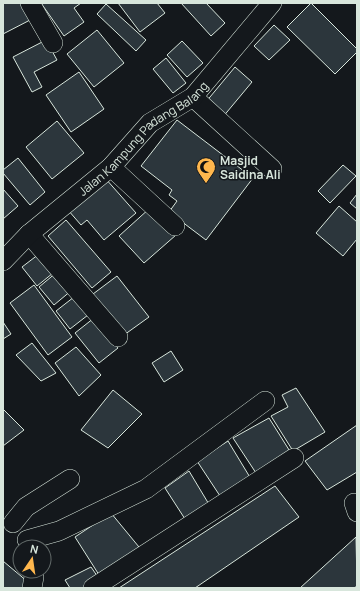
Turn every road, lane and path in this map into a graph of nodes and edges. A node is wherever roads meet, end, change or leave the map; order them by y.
1 (30, 3) edge
2 (272, 3) edge
3 (53, 43) dead end
4 (193, 97) junction
5 (110, 167) junction
6 (272, 169) dead end
7 (175, 226) dead end
8 (29, 234) junction
9 (3, 261) edge
10 (118, 338) dead end
11 (265, 401) dead end
12 (294, 458) dead end
13 (70, 479) dead end
14 (8, 517) edge
15 (25, 539) edge
16 (38, 539) edge
17 (93, 588) edge

1 - 3 street
2 - 4 street, Jalan Kampung Padang Balang
4 - 5 street, Jalan Kampung Padang Balang
4 - 6 street
5 - 7 street
5 - 8 street, Jalan Kampung Padang Balang
8 - 9 street, Jalan Kampung Padang Balang
8 - 10 street
11 - 16 street
12 - 17 street
13 - 14 street
14 - 15 street

